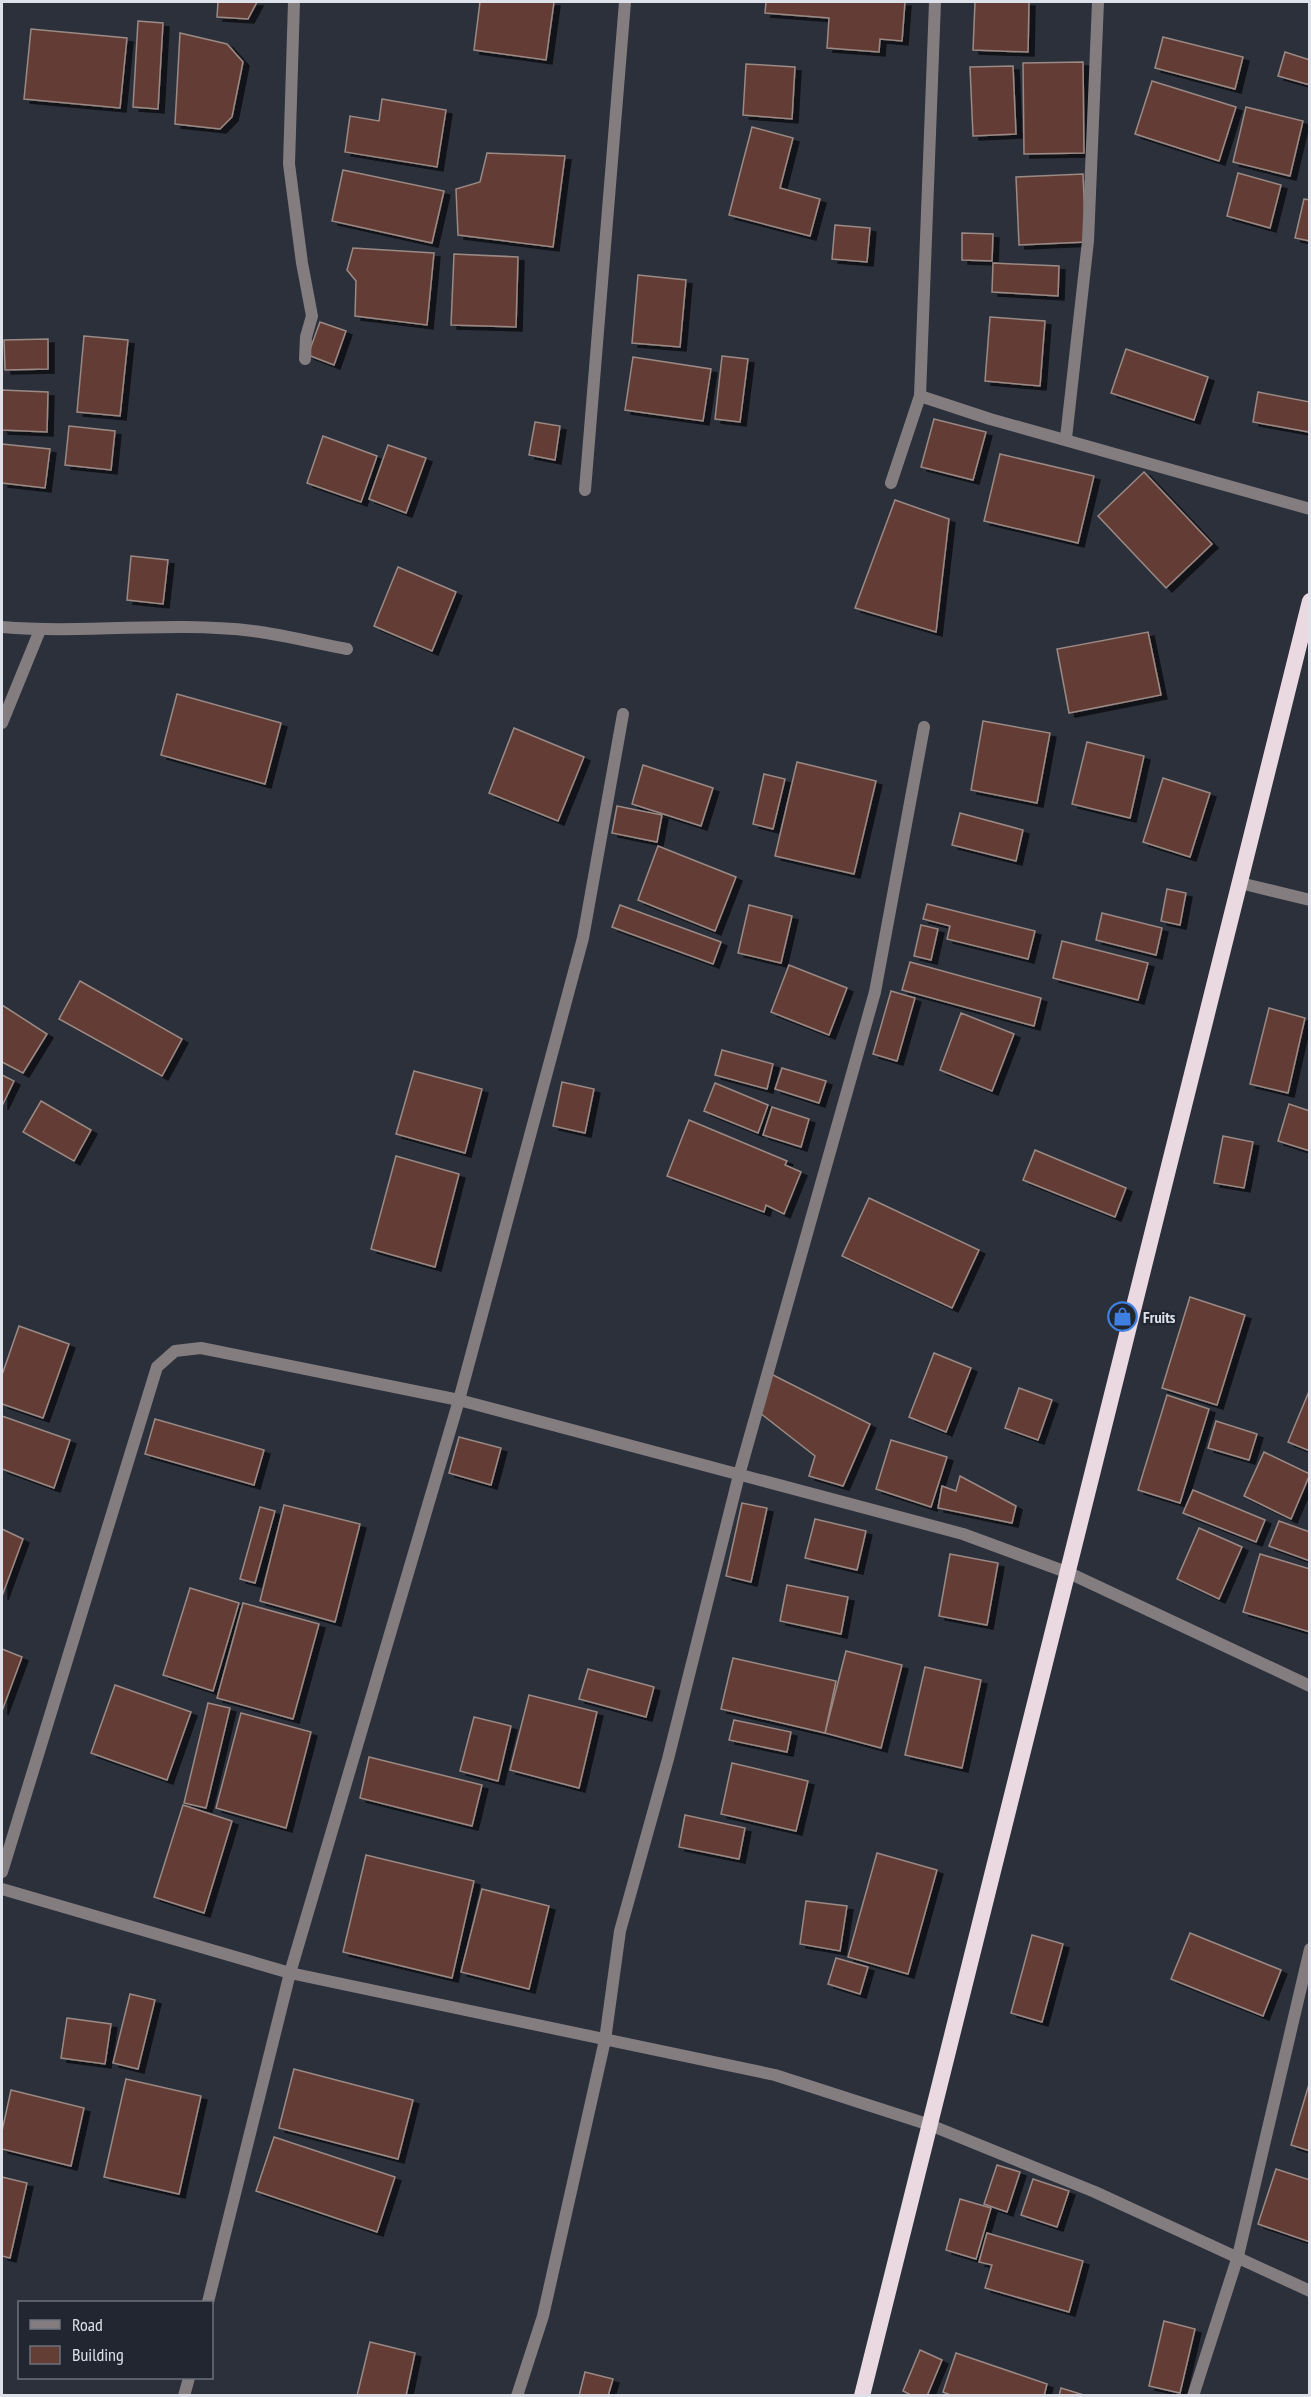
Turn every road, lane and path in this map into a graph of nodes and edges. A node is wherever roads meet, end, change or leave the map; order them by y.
1 (294, 2) edge
2 (625, 2) edge
3 (935, 2) edge
4 (1098, 2) edge
5 (304, 359) dead end
6 (920, 396) junction
7 (1066, 438) junction
8 (891, 483) dead end
9 (585, 490) dead end
10 (1310, 509) edge
11 (1310, 601) edge
12 (2, 627) edge
13 (40, 630) junction
14 (347, 649) dead end
15 (623, 714) dead end
16 (2, 723) edge
17 (924, 727) dead end
18 (1240, 883) junction
19 (1310, 900) edge
20 (459, 1400) junction
21 (739, 1475) junction
22 (1069, 1573) junction
23 (1310, 1686) edge
24 (2, 1872) edge
25 (2, 1889) edge
26 (1310, 1949) edge
27 (290, 1973) junction
28 (605, 2040) junction
29 (930, 2125) junction
30 (1238, 2256) junction
31 (1310, 2291) edge
32 (208, 2301) edge
33 (189, 2379) edge
34 (184, 2396) edge
35 (517, 2396) edge
36 (862, 2396) edge
37 (1193, 2396) edge

1 - 5 street
2 - 9 street
3 - 6 street
4 - 7 street
6 - 7 street
6 - 8 street
7 - 10 street
11 - 18 highway
12 - 13 street
13 - 14 street
13 - 16 street
15 - 20 street
17 - 21 street
18 - 19 street
18 - 22 highway
20 - 21 street
20 - 24 street
20 - 27 street
21 - 22 street
21 - 28 street
22 - 23 street
22 - 29 highway
25 - 27 street
26 - 30 street
27 - 28 street
27 - 32 street
28 - 29 street
28 - 35 street
29 - 30 street
29 - 36 highway
30 - 31 street
30 - 37 street
33 - 34 street

